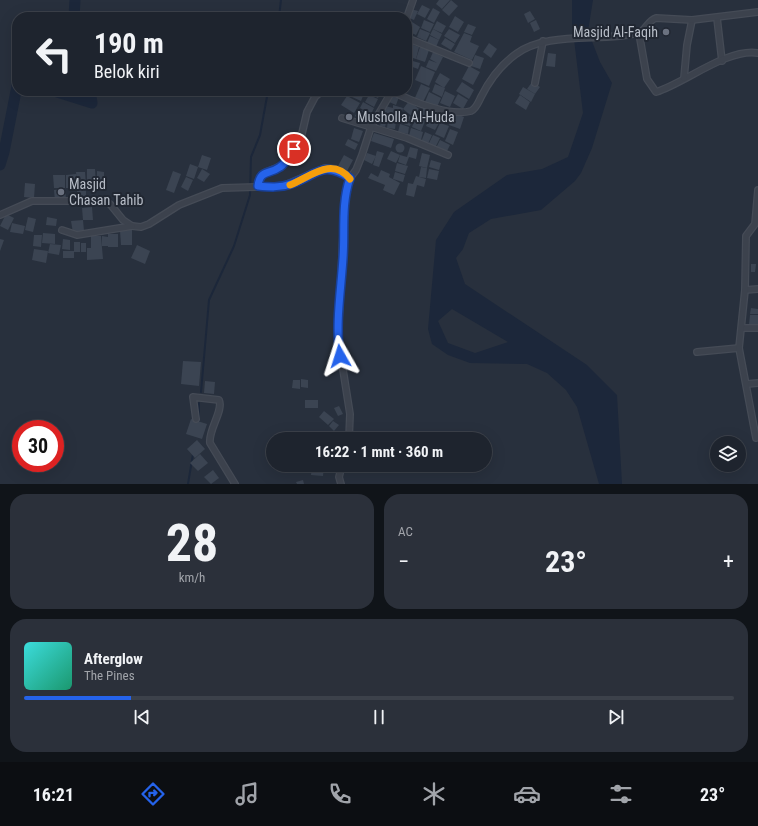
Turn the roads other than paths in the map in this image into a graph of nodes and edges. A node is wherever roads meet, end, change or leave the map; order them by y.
1 (414, 0) edge
2 (409, 12) edge
3 (758, 12) edge
4 (717, 18) junction
5 (692, 20) junction
6 (639, 33) junction
7 (412, 40) edge
8 (543, 41) junction
9 (758, 53) edge
10 (722, 61) junction
11 (469, 63) dead end
12 (684, 78) junction
13 (536, 83) dead end
14 (315, 96) edge
15 (389, 96) edge
16 (403, 96) edge
17 (342, 118) dead end
18 (371, 127) junction
19 (448, 155) dead end
20 (350, 178) junction
21 (255, 187) junction
22 (758, 190) edge
23 (0, 215) edge
24 (132, 226) junction
25 (62, 230) dead end
26 (758, 289) edge
27 (745, 290) junction
28 (742, 328) junction
29 (758, 328) edge
30 (739, 348) junction
31 (697, 352) dead end
32 (758, 382) edge
33 (747, 384) junction
34 (196, 419) dead end
35 (349, 432) edge
36 (756, 438) dead end
37 (340, 472) edge
38 (235, 484) edge
39 (341, 484) edge

1 - 2 street
3 - 4 street
4 - 5 street
4 - 10 street
5 - 6 street
5 - 12 street
6 - 8 street
6 - 12 street
7 - 11 street
8 - 13 street
8 - 16 street
9 - 10 street
10 - 12 street
14 - 21 street
15 - 18 street
17 - 18 street
18 - 19 street
18 - 20 street
20 - 21 street
20 - 35 street
21 - 24 street
22 - 27 street
23 - 24 street
24 - 25 street
26 - 27 street
27 - 28 street
28 - 29 street
28 - 30 street
30 - 31 street
30 - 33 street
32 - 33 street
33 - 36 street
34 - 38 street
37 - 39 street

